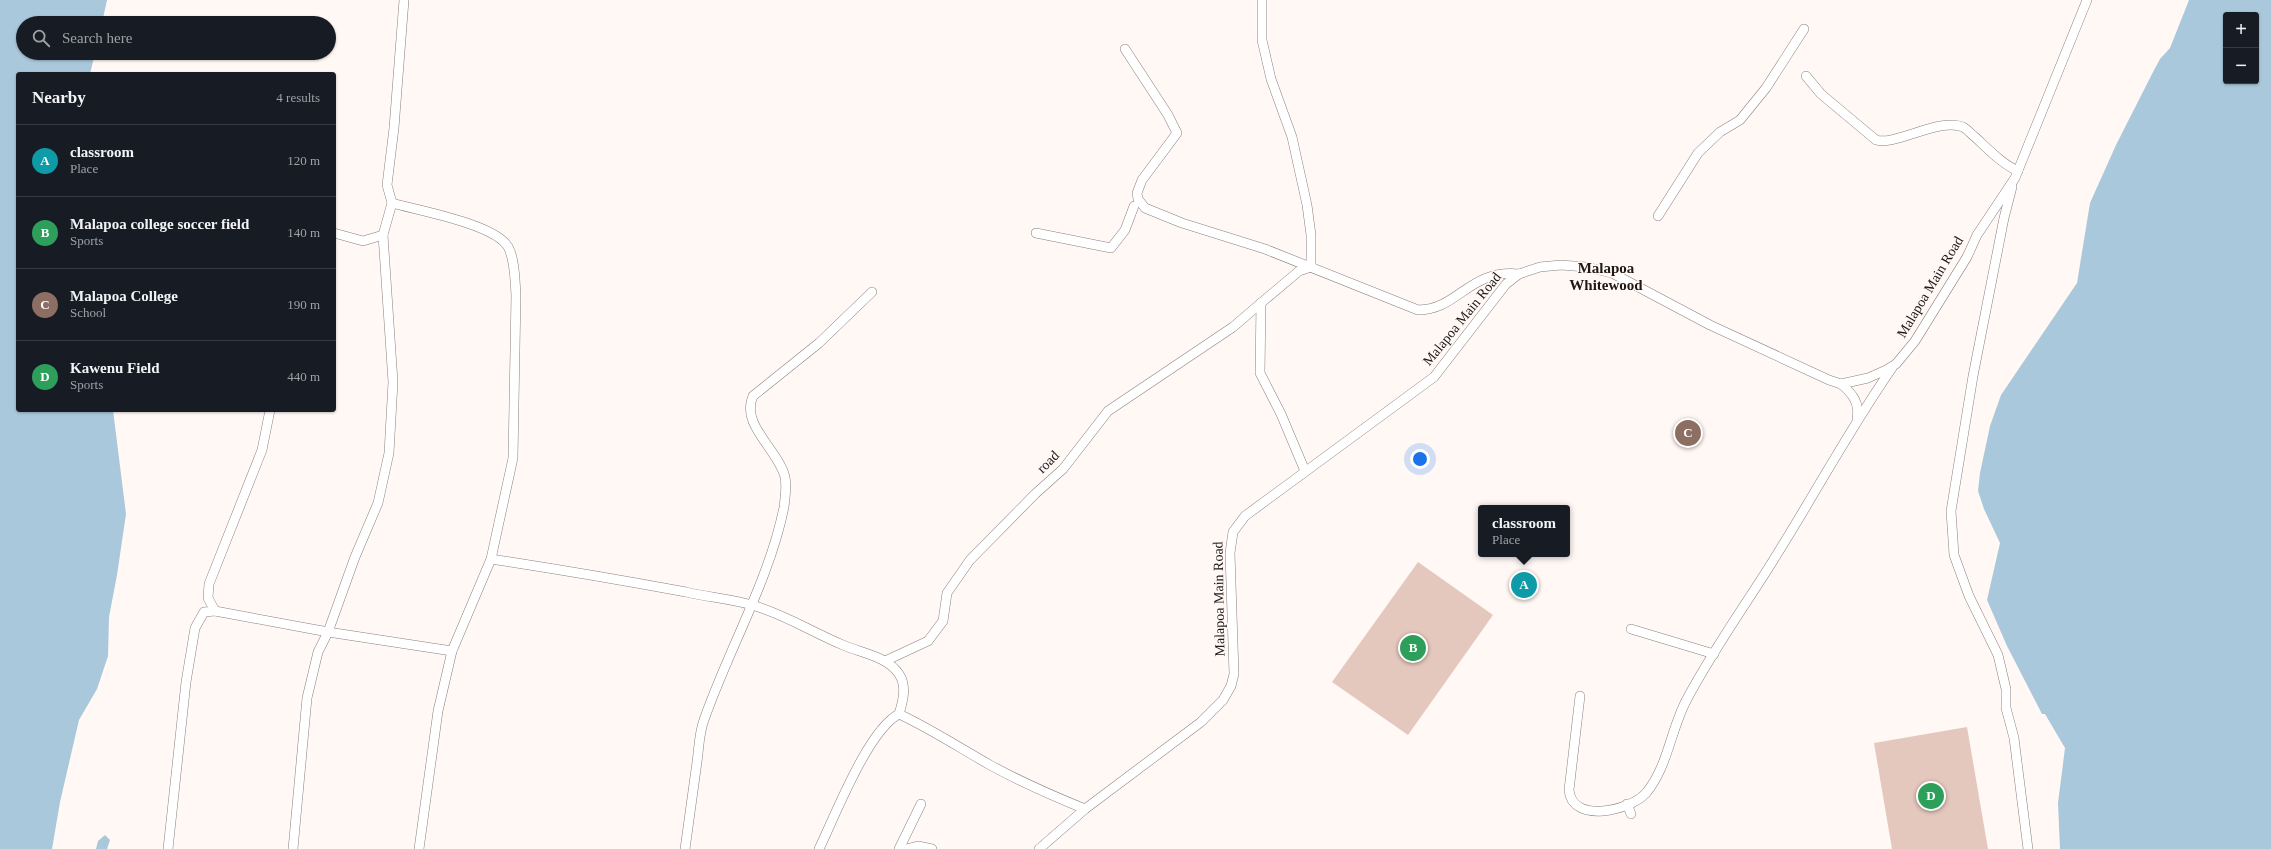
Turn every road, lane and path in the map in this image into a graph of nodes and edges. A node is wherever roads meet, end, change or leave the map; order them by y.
1 (404, 0) edge
2 (1262, 0) edge
3 (2087, 0) edge
4 (1804, 29) dead end
5 (1125, 49) dead end
6 (1806, 76) dead end
7 (2016, 174) junction
8 (392, 203) junction
9 (1134, 206) dead end
10 (1658, 216) dead end
11 (1036, 233) dead end
12 (336, 234) edge
13 (383, 234) junction
14 (1311, 267) junction
15 (1519, 274) junction
16 (872, 292) dead end
17 (1261, 303) junction
18 (1896, 364) junction
19 (1841, 384) junction
20 (270, 412) edge
21 (1856, 425) junction
22 (1305, 471) junction
23 (491, 559) junction
24 (751, 604) junction
25 (215, 610) junction
26 (1631, 629) dead end
27 (328, 632) junction
28 (452, 651) junction
29 (1714, 654) junction
30 (885, 661) junction
31 (1580, 696) dead end
32 (899, 714) junction
33 (921, 804) dead end
34 (1627, 804) junction
35 (1085, 809) junction
36 (1631, 814) dead end
37 (168, 849) edge
38 (293, 849) edge
39 (419, 849) edge
40 (685, 849) edge
41 (819, 849) edge
42 (899, 849) edge
43 (906, 849) edge
44 (932, 849) edge
45 (1039, 849) edge
46 (2028, 849) edge

1 - 8 street
2 - 14 street
3 - 7 street, Malapoa Main Road
4 - 10 street
5 - 14 street
6 - 7 street
7 - 18 street, Malapoa Main Road
7 - 46 street
8 - 13 street
8 - 23 street
9 - 11 street
12 - 13 street
13 - 27 street
14 - 15 street
14 - 17 street, road
15 - 19 street, Malapoa Main Road
15 - 22 street, Malapoa Main Road
16 - 24 street
17 - 22 street
17 - 30 street, road
18 - 19 street, Malapoa Main Road
18 - 21 street
19 - 21 street
20 - 25 street
21 - 29 street
22 - 35 street, Malapoa Main Road
23 - 24 street
23 - 28 street
24 - 30 street
24 - 40 street
25 - 27 street
25 - 37 street
26 - 29 street
27 - 28 street
27 - 38 street
28 - 39 street
29 - 34 street
30 - 32 street
31 - 34 street
32 - 35 street
32 - 41 street
33 - 42 street
34 - 36 street
35 - 45 street, Malapoa Main Road
43 - 44 street

